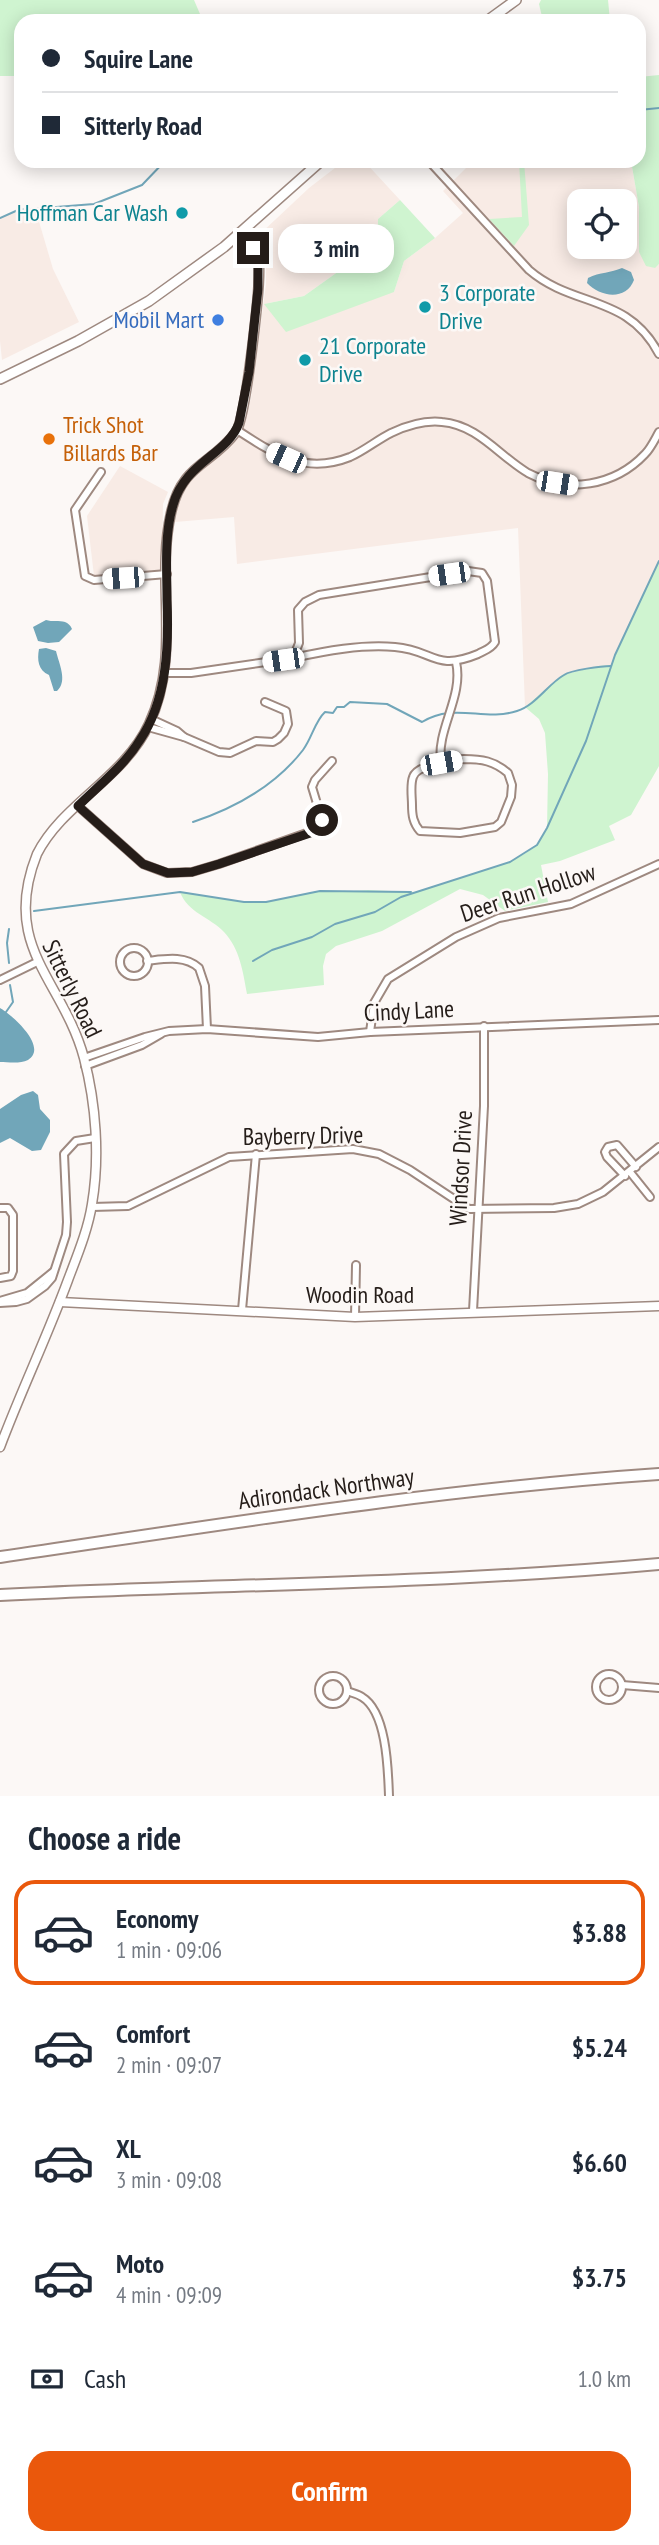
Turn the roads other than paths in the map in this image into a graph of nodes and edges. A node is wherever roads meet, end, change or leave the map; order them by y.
1 (516, 0) edge
2 (497, 14) edge
3 (313, 168) edge
4 (435, 168) edge
5 (242, 232) junction
6 (659, 354) edge
7 (0, 379) edge
8 (237, 430) junction
9 (659, 432) edge
10 (101, 472) dead end
11 (167, 574) junction
12 (293, 658) junction
13 (456, 662) junction
14 (165, 673) junction
15 (265, 702) dead end
16 (150, 723) junction
17 (184, 737) junction
18 (332, 761) dead end
19 (441, 763) junction
20 (78, 806) junction
21 (659, 864) edge
22 (147, 961) junction
23 (35, 963) junction
24 (0, 980) edge
25 (659, 1020) edge
26 (484, 1026) junction
27 (207, 1029) junction
28 (370, 1032) junction
29 (85, 1062) junction
30 (95, 1138) junction
31 (659, 1147) edge
32 (256, 1154) junction
33 (636, 1167) junction
34 (628, 1174) junction
35 (650, 1197) dead end
36 (92, 1207) junction
37 (0, 1208) edge
38 (477, 1210) junction
39 (356, 1265) dead end
40 (0, 1278) edge
41 (0, 1302) edge
42 (60, 1302) junction
43 (659, 1306) edge
44 (242, 1310) junction
45 (473, 1311) junction
46 (355, 1317) junction
47 (0, 1421) edge
48 (10, 1421) junction
49 (0, 1447) edge
50 (659, 1474) edge
51 (0, 1557) edge
52 (659, 1564) edge
53 (0, 1595) edge
54 (622, 1685) junction
55 (659, 1688) edge
56 (346, 1692) junction
57 (389, 1796) edge

1 - 2 main road
3 - 5 main road
4 - 6 street
5 - 7 main road
5 - 8 street
8 - 9 street
8 - 11 street, Sitterly Road
10 - 11 street
11 - 14 street, Sitterly Road
12 - 13 street
12 - 13 street
12 - 14 street
13 - 19 street
14 - 16 street, Sitterly Road
15 - 17 street
16 - 17 street
16 - 17 street
16 - 20 street, Sitterly Road
18 - 20 street
19 - 19 street
20 - 23 street, Sitterly Road
21 - 28 street, Deer Run Hollow
22 - 22 street
22 - 27 street
23 - 24 street
23 - 29 street, Sitterly Road
25 - 26 street, Cindy Lane
26 - 28 street, Cindy Lane
26 - 38 street, Windsor Drive
27 - 28 street, Cindy Lane
27 - 29 street, Cindy Lane
29 - 30 street, Sitterly Road
30 - 36 street, Sitterly Road
30 - 41 street
31 - 33 street, Bayberry Drive
32 - 36 street, Bayberry Drive
32 - 38 street, Bayberry Drive
32 - 44 street
33 - 34 street, Bayberry Drive
33 - 34 street
34 - 35 street
34 - 38 street, Bayberry Drive
36 - 42 street, Sitterly Road
37 - 40 street
38 - 45 street, Windsor Drive
39 - 46 street
42 - 44 street, Woodin Road
42 - 48 street, Sitterly Road
43 - 45 street, Woodin Road
44 - 46 street, Woodin Road
45 - 46 street, Woodin Road
47 - 48 street
48 - 49 street, Sitterly Road
50 - 51 highway, Adirondack Northway
52 - 53 highway
54 - 54 street
54 - 55 street
56 - 56 street
56 - 57 street

